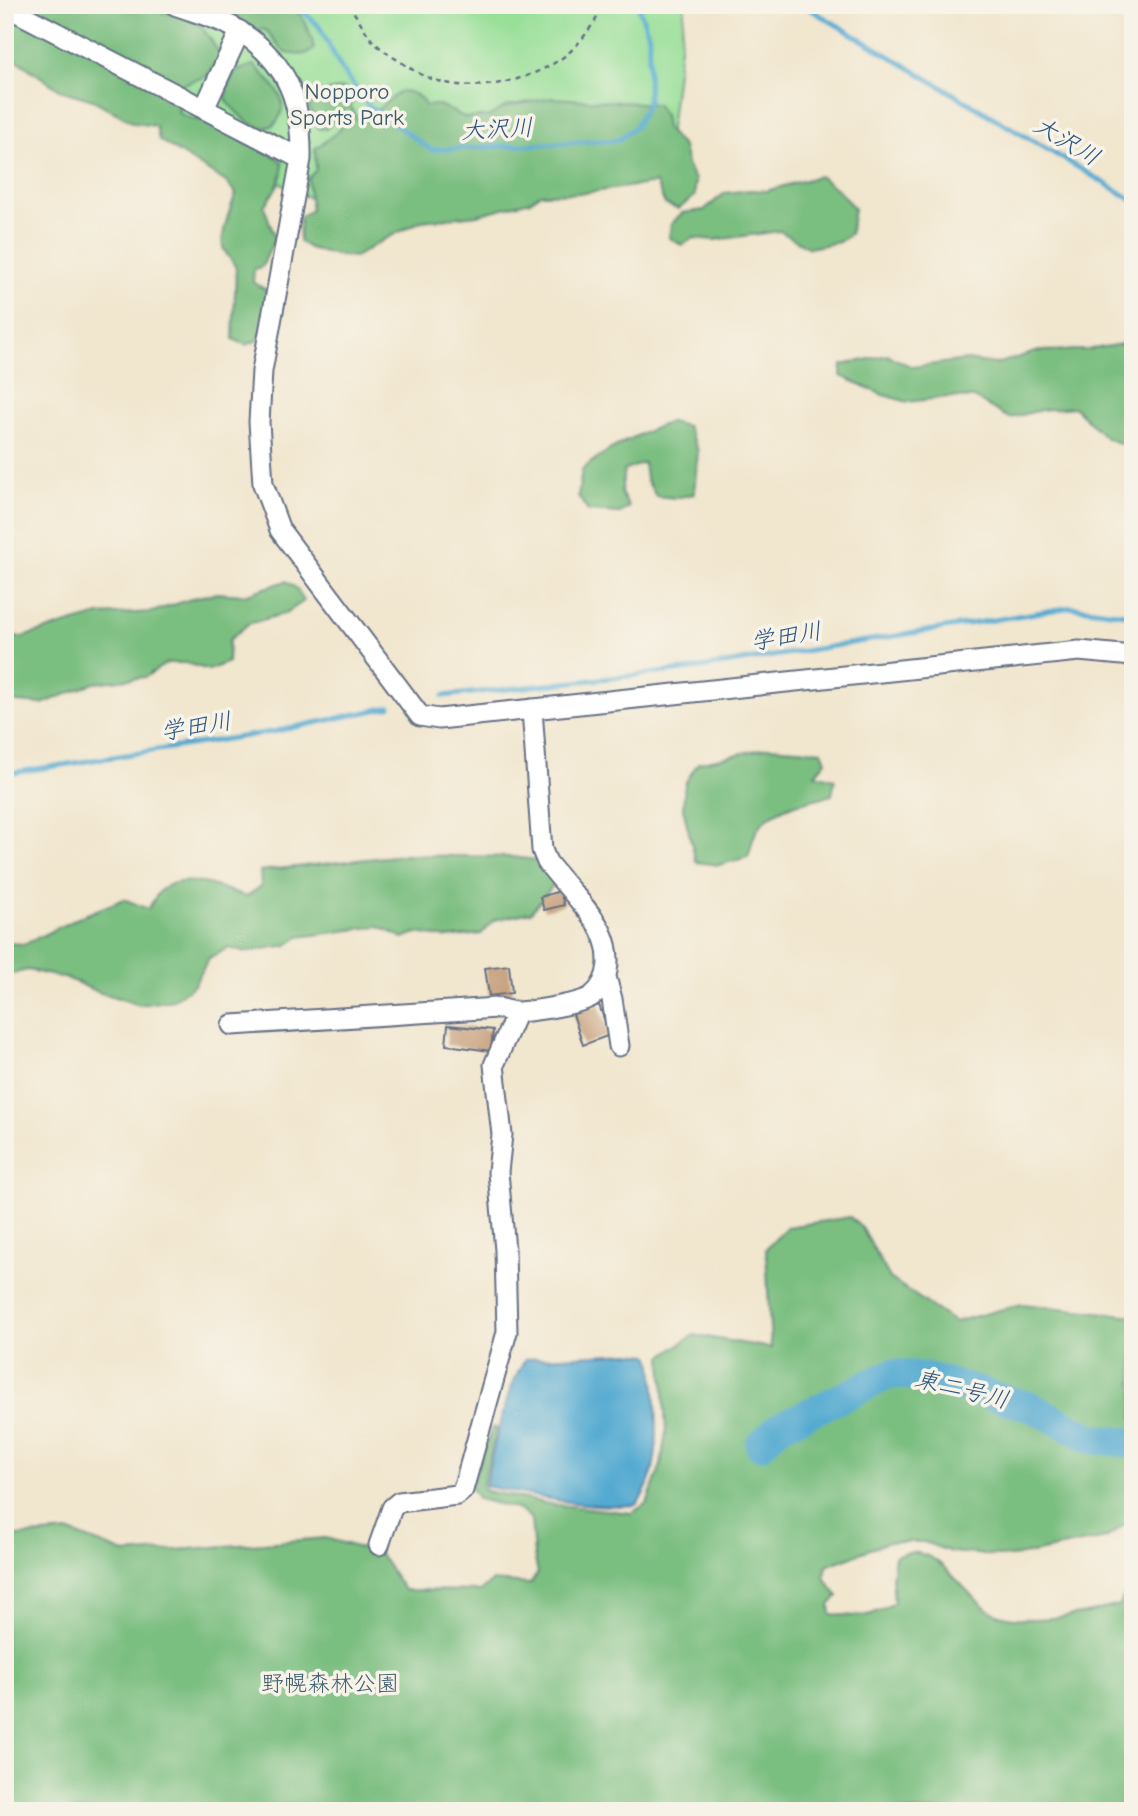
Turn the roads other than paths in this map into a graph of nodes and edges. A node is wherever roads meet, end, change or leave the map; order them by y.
1 (174, 5) edge
2 (5, 6) edge
3 (240, 31) junction
4 (204, 109) junction
5 (301, 159) junction
6 (1133, 656) edge
7 (532, 709) junction
8 (606, 977) junction
9 (517, 1012) junction
10 (232, 1025) dead end
11 (619, 1046) dead end
12 (379, 1545) dead end

1 - 3 street
2 - 4 street
3 - 4 street
3 - 5 street
4 - 5 street
5 - 7 street
6 - 7 street
7 - 8 street
8 - 9 street
8 - 11 street
9 - 10 street
9 - 12 street

